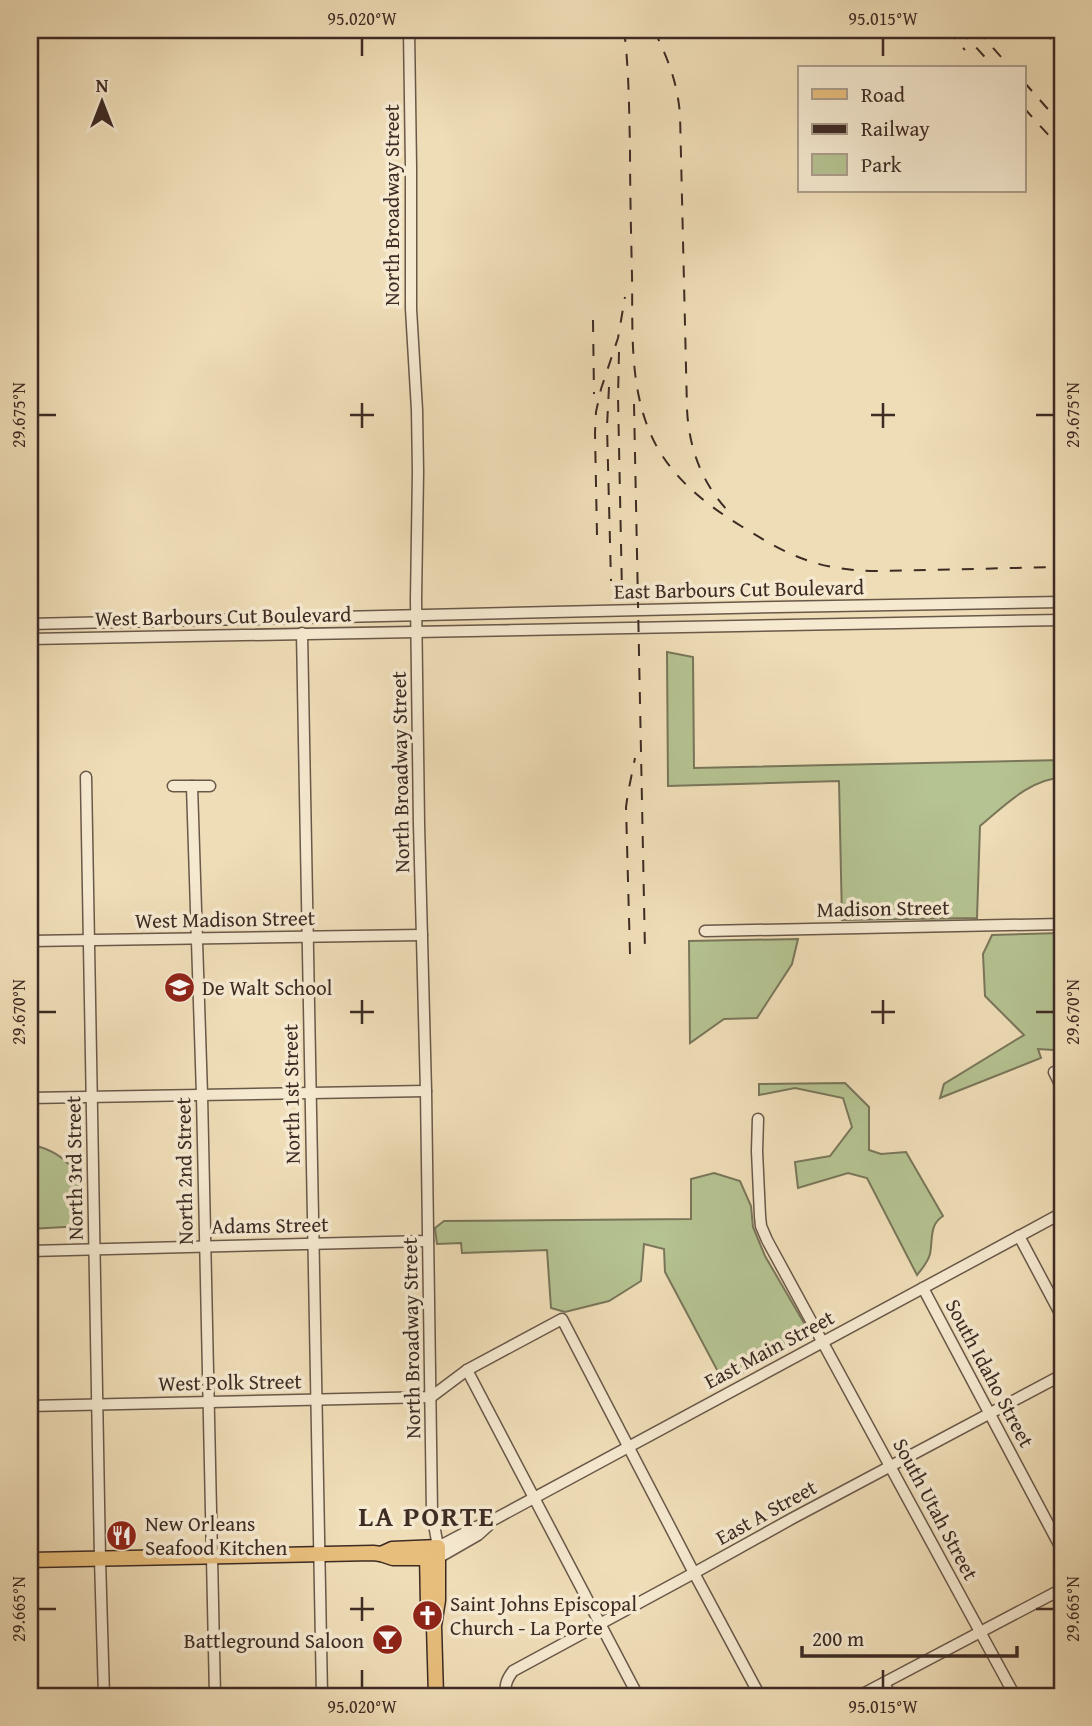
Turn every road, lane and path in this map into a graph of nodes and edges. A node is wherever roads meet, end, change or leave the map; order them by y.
1 (409, 30) edge
2 (1062, 602) edge
3 (989, 603) junction
4 (777, 607) junction
5 (602, 611) junction
6 (416, 615) junction
7 (1062, 620) edge
8 (156, 621) junction
9 (989, 622) junction
10 (86, 623) junction
11 (30, 624) edge
12 (778, 625) junction
13 (603, 628) junction
14 (416, 631) junction
15 (302, 633) junction
16 (156, 637) junction
17 (86, 638) junction
18 (30, 639) edge
19 (1062, 773) edge
20 (86, 777) dead end
21 (173, 786) dead end
22 (192, 786) junction
23 (210, 786) dead end
24 (1062, 795) edge
25 (1062, 924) edge
26 (705, 931) dead end
27 (422, 934) junction
28 (308, 937) junction
29 (197, 939) junction
30 (30, 941) edge
31 (89, 941) junction
32 (1054, 1072) dead end
33 (1062, 1088) edge
34 (426, 1091) junction
35 (311, 1093) junction
36 (202, 1095) junction
37 (92, 1097) junction
38 (30, 1098) edge
39 (758, 1119) dead end
40 (1062, 1213) edge
41 (1019, 1236) junction
42 (428, 1241) junction
43 (313, 1244) junction
44 (204, 1246) junction
45 (95, 1250) junction
46 (30, 1251) edge
47 (923, 1287) junction
48 (1062, 1317) edge
49 (822, 1341) junction
50 (467, 1370) junction
51 (1062, 1375) edge
52 (431, 1397) junction
53 (315, 1400) junction
54 (208, 1402) junction
55 (98, 1404) junction
56 (30, 1406) edge
57 (989, 1414) junction
58 (628, 1447) junction
59 (891, 1467) junction
60 (534, 1497) junction
61 (1062, 1550) edge
62 (433, 1553) junction
63 (319, 1554) junction
64 (213, 1556) junction
65 (100, 1559) junction
66 (30, 1560) edge
67 (694, 1573) junction
68 (1062, 1589) edge
69 (600, 1624) junction
70 (979, 1631) junction
71 (884, 1683) junction
72 (104, 1696) edge
73 (215, 1696) edge
74 (322, 1696) edge
75 (436, 1696) edge
76 (508, 1696) edge
77 (638, 1696) edge
78 (760, 1696) edge
79 (859, 1696) edge
80 (891, 1696) edge
81 (1015, 1696) edge

1 - 6 street, North Broadway Street
2 - 3 street, East Barbours Cut Boulevard
3 - 4 street, East Barbours Cut Boulevard
3 - 9 street
4 - 5 street, East Barbours Cut Boulevard
4 - 12 street
5 - 6 street, East Barbours Cut Boulevard
5 - 13 street
6 - 8 street, West Barbours Cut Boulevard
6 - 14 street, North Broadway Street
7 - 9 street, East Barbours Cut Boulevard
8 - 10 street, West Barbours Cut Boulevard
8 - 16 street
9 - 12 street, East Barbours Cut Boulevard
10 - 11 street, West Barbours Cut Boulevard
10 - 17 street
12 - 13 street, East Barbours Cut Boulevard
13 - 14 street, East Barbours Cut Boulevard
14 - 15 street, West Barbours Cut Boulevard
14 - 27 street, North Broadway Street
15 - 16 street, West Barbours Cut Boulevard
15 - 28 street, North 1st Street
16 - 17 street, West Barbours Cut Boulevard
17 - 18 street, West Barbours Cut Boulevard
19 - 24 street
20 - 31 street, North 3rd Street
21 - 22 street
22 - 23 street
22 - 29 street, North 2nd Street
25 - 26 street, Madison Street
27 - 28 street, West Madison Street
27 - 34 street, North Broadway Street
28 - 29 street, West Madison Street
28 - 35 street, North 1st Street
29 - 31 street, West Madison Street
29 - 36 street, North 2nd Street
30 - 31 street, West Madison Street
31 - 37 street, North 3rd Street
32 - 33 street
34 - 35 street
34 - 42 street, North Broadway Street
35 - 36 street
35 - 43 street, North 1st Street
36 - 37 street
36 - 44 street, North 2nd Street
37 - 38 street
37 - 45 street, North 3rd Street
39 - 49 street, South Utah Street
40 - 41 street, East Main Street
41 - 47 street, East Main Street
41 - 48 street
42 - 43 street, Adams Street
42 - 52 street, North Broadway Street
43 - 44 street, Adams Street
43 - 53 street, North 1st Street
44 - 45 street, Adams Street
44 - 54 street, North 2nd Street
45 - 46 street, Adams Street
45 - 55 street, North 3rd Street
47 - 49 street, East Main Street
47 - 57 street, South Idaho Street
49 - 58 street, East Main Street
49 - 59 street, South Utah Street
50 - 52 street
50 - 58 street
50 - 60 street
51 - 57 street, East A Street
52 - 53 street, West Polk Street
52 - 62 street, North Broadway Street
53 - 54 street, West Polk Street
53 - 63 street, North 1st Street
54 - 55 street, West Polk Street
54 - 64 street, North 2nd Street
55 - 56 street, West Polk Street
55 - 65 street, North 3rd Street
57 - 59 street, East A Street
57 - 61 street, South Idaho Street
58 - 60 street, East Main Street
58 - 67 street
59 - 67 street, East A Street
59 - 70 street, South Utah Street
60 - 62 street, East Main Street
60 - 69 street
62 - 63 main road
62 - 75 main road
63 - 64 main road
63 - 74 street, North 1st Street
64 - 65 main road
64 - 73 street, North 2nd Street
65 - 66 main road
65 - 72 street, North 3rd Street
67 - 69 street, East A Street
67 - 78 street
68 - 70 street
69 - 76 street, East A Street
69 - 77 street
70 - 71 street
70 - 81 street, South Utah Street
71 - 79 street
71 - 80 street

